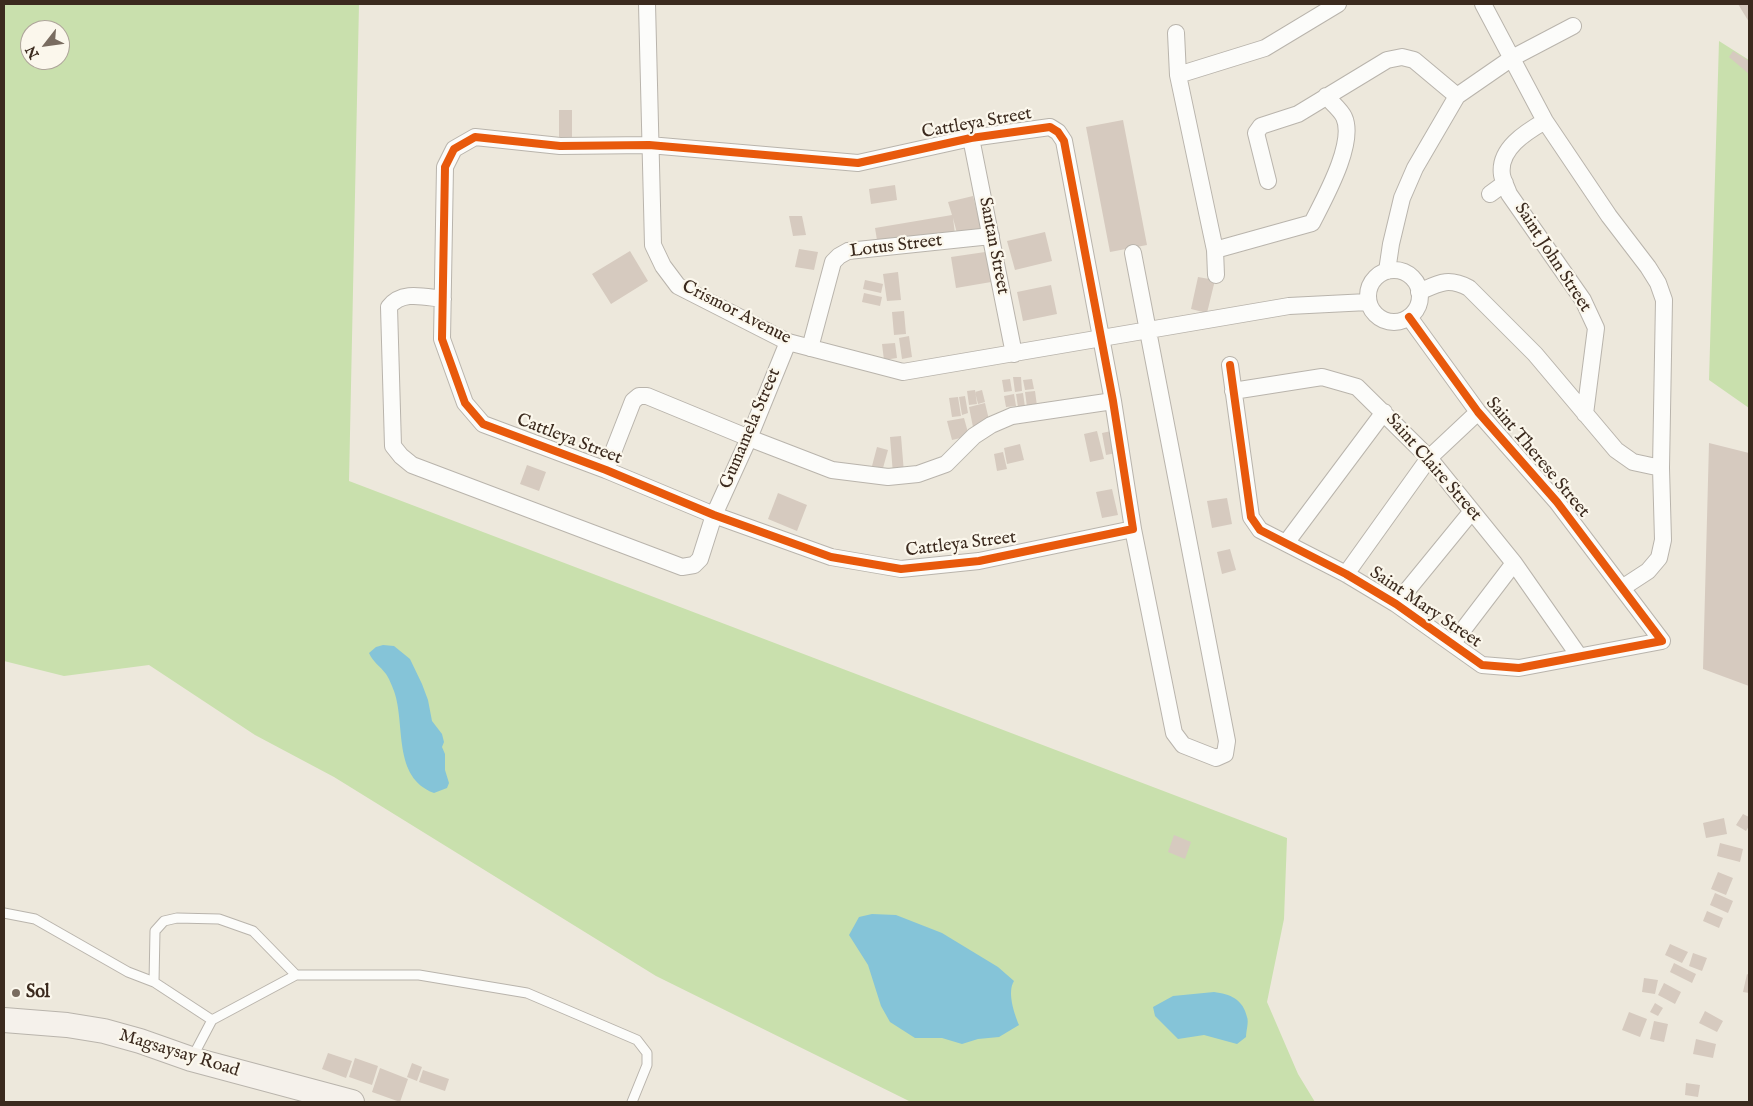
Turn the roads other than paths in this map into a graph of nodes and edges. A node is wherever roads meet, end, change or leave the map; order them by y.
1 (647, 4) edge
2 (1338, 4) edge
3 (1483, 4) edge
4 (1573, 26) dead end
5 (1176, 33) dead end
6 (1512, 58) junction
7 (1178, 75) junction
8 (1326, 96) junction
9 (1457, 96) junction
10 (1546, 121) junction
11 (971, 138) junction
12 (650, 145) junction
13 (1268, 182) dead end
14 (1505, 183) junction
15 (1490, 194) dead end
16 (991, 236) junction
17 (1215, 250) junction
18 (1132, 253) dead end
19 (1387, 271) junction
20 (1216, 275) dead end
21 (1419, 292) junction
22 (442, 299) junction
23 (1368, 302) junction
24 (1409, 317) junction
25 (1147, 330) junction
26 (1101, 337) junction
27 (788, 342) junction
28 (810, 348) junction
29 (1014, 354) junction
30 (1230, 365) dead end
31 (1233, 391) junction
32 (1113, 401) junction
33 (1384, 412) junction
34 (1478, 412) junction
35 (1585, 414) junction
36 (749, 438) junction
37 (1429, 458) junction
38 (1660, 468) junction
39 (606, 470) junction
40 (1472, 511) junction
41 (714, 515) junction
42 (1133, 529) junction
43 (1286, 543) junction
44 (1514, 563) junction
45 (1346, 574) junction
46 (1622, 588) junction
47 (1396, 604) junction
48 (1662, 641) joint
49 (1453, 643) junction
50 (1580, 656) junction
51 (4, 913) edge
52 (296, 974) junction
53 (154, 982) junction
54 (4, 1020) edge
55 (212, 1020) junction
56 (191, 1059) junction
57 (352, 1102) edge
58 (632, 1102) edge

1 - 12 street, Crismor Avenue
2 - 7 street
3 - 6 street
4 - 6 street
5 - 7 street
6 - 9 street
6 - 10 street
7 - 17 street
8 - 9 street
8 - 13 street
8 - 17 street
9 - 19 street
10 - 14 street, Saint John Street
10 - 38 street
11 - 12 street, Cattleya Street
11 - 16 street, Santan Street
11 - 26 street, Cattleya Street
12 - 22 street, Cattleya Street
12 - 27 street, Crismor Avenue
14 - 15 street
14 - 35 street, Saint John Street
16 - 28 street, Lotus Street
16 - 29 street, Santan Street
17 - 20 street
18 - 25 street
19 - 21 street
19 - 23 street
21 - 24 street
21 - 35 street
22 - 39 street, Cattleya Street
22 - 41 street, Gumamela Street
23 - 24 street
23 - 25 street, Crismor Avenue
24 - 34 street, Saint Therese Street
25 - 26 street, Crismor Avenue
25 - 42 street
26 - 29 street, Crismor Avenue
26 - 32 street, Cattleya Street
27 - 28 street, Crismor Avenue
27 - 36 street, Gumamela Street
28 - 29 street, Crismor Avenue
30 - 31 street, Saint Mary Street
31 - 33 street, Saint Claire Street
31 - 43 street, Saint Mary Street
32 - 36 street
32 - 42 street, Cattleya Street
33 - 37 street, Saint Claire Street
33 - 43 street
34 - 37 street
34 - 46 street, Saint Therese Street
35 - 38 street
36 - 39 street
36 - 41 street, Gumamela Street
37 - 40 street, Saint Claire Street
37 - 45 street
38 - 46 street
39 - 41 street, Cattleya Street
40 - 44 street, Saint Claire Street
40 - 47 street
41 - 42 street, Cattleya Street
43 - 45 street, Saint Mary Street
44 - 49 street
44 - 50 street, Saint Claire Street
45 - 47 street, Saint Mary Street
46 - 48 street, Saint Therese Street
47 - 49 street, Saint Mary Street
48 - 50 street, Saint Mary Street
49 - 50 street, Saint Mary Street
51 - 53 lane
52 - 53 lane
52 - 55 lane
52 - 58 lane
53 - 55 lane
54 - 56 main road, Magsaysay Road
55 - 56 lane
56 - 57 main road, Magsaysay Road

